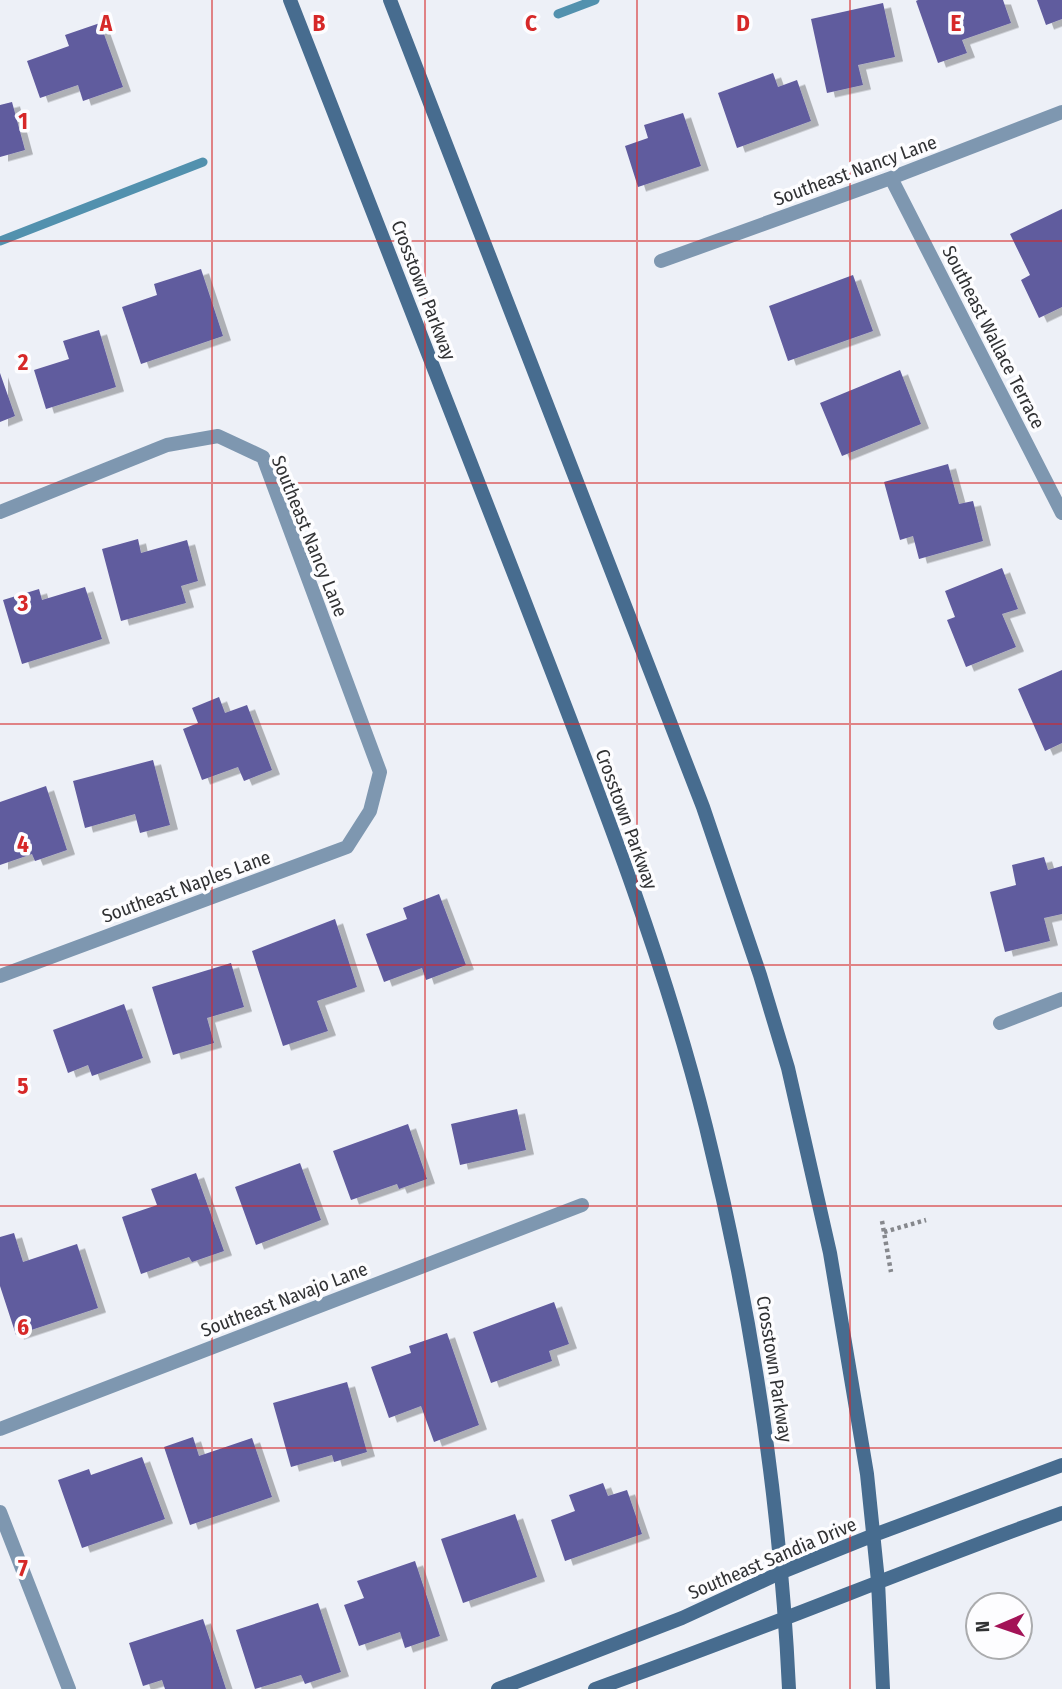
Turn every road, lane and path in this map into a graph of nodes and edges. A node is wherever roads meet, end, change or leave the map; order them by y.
1 (290, 0) edge
2 (390, 0) edge
3 (1062, 112) edge
4 (891, 178) junction
5 (661, 261) dead end
6 (0, 512) edge
7 (1062, 513) edge
8 (370, 811) joint
9 (0, 976) edge
10 (1062, 999) edge
11 (1000, 1023) dead end
12 (582, 1205) dead end
13 (926, 1220) dead end
14 (882, 1222) dead end
15 (884, 1232) junction
16 (891, 1272) dead end
17 (0, 1429) edge
18 (1062, 1465) edge
19 (0, 1512) edge
20 (1062, 1513) edge
21 (874, 1535) junction
22 (782, 1573) junction
23 (878, 1581) junction
24 (785, 1619) junction
25 (69, 1689) edge
26 (498, 1689) edge
27 (595, 1689) edge
28 (789, 1689) edge
29 (883, 1689) edge

1 - 22 main road, Crosstown Parkway
2 - 21 main road
3 - 4 street, Southeast Nancy Lane
4 - 5 street, Southeast Nancy Lane
4 - 7 street, Southeast Wallace Terrace
6 - 8 street, Southeast Nancy Lane
8 - 9 street, Southeast Naples Lane
10 - 11 street
12 - 17 street, Southeast Navajo Lane
13 - 15 path
14 - 15 path
15 - 16 path
18 - 21 main road, Southeast Sandia Drive
19 - 25 street
20 - 23 main road
21 - 22 main road, Southeast Sandia Drive
21 - 23 main road
22 - 24 main road, Crosstown Parkway
22 - 26 main road, Southeast Sandia Drive
23 - 24 main road
23 - 29 main road
24 - 27 main road
24 - 28 main road, Crosstown Parkway

